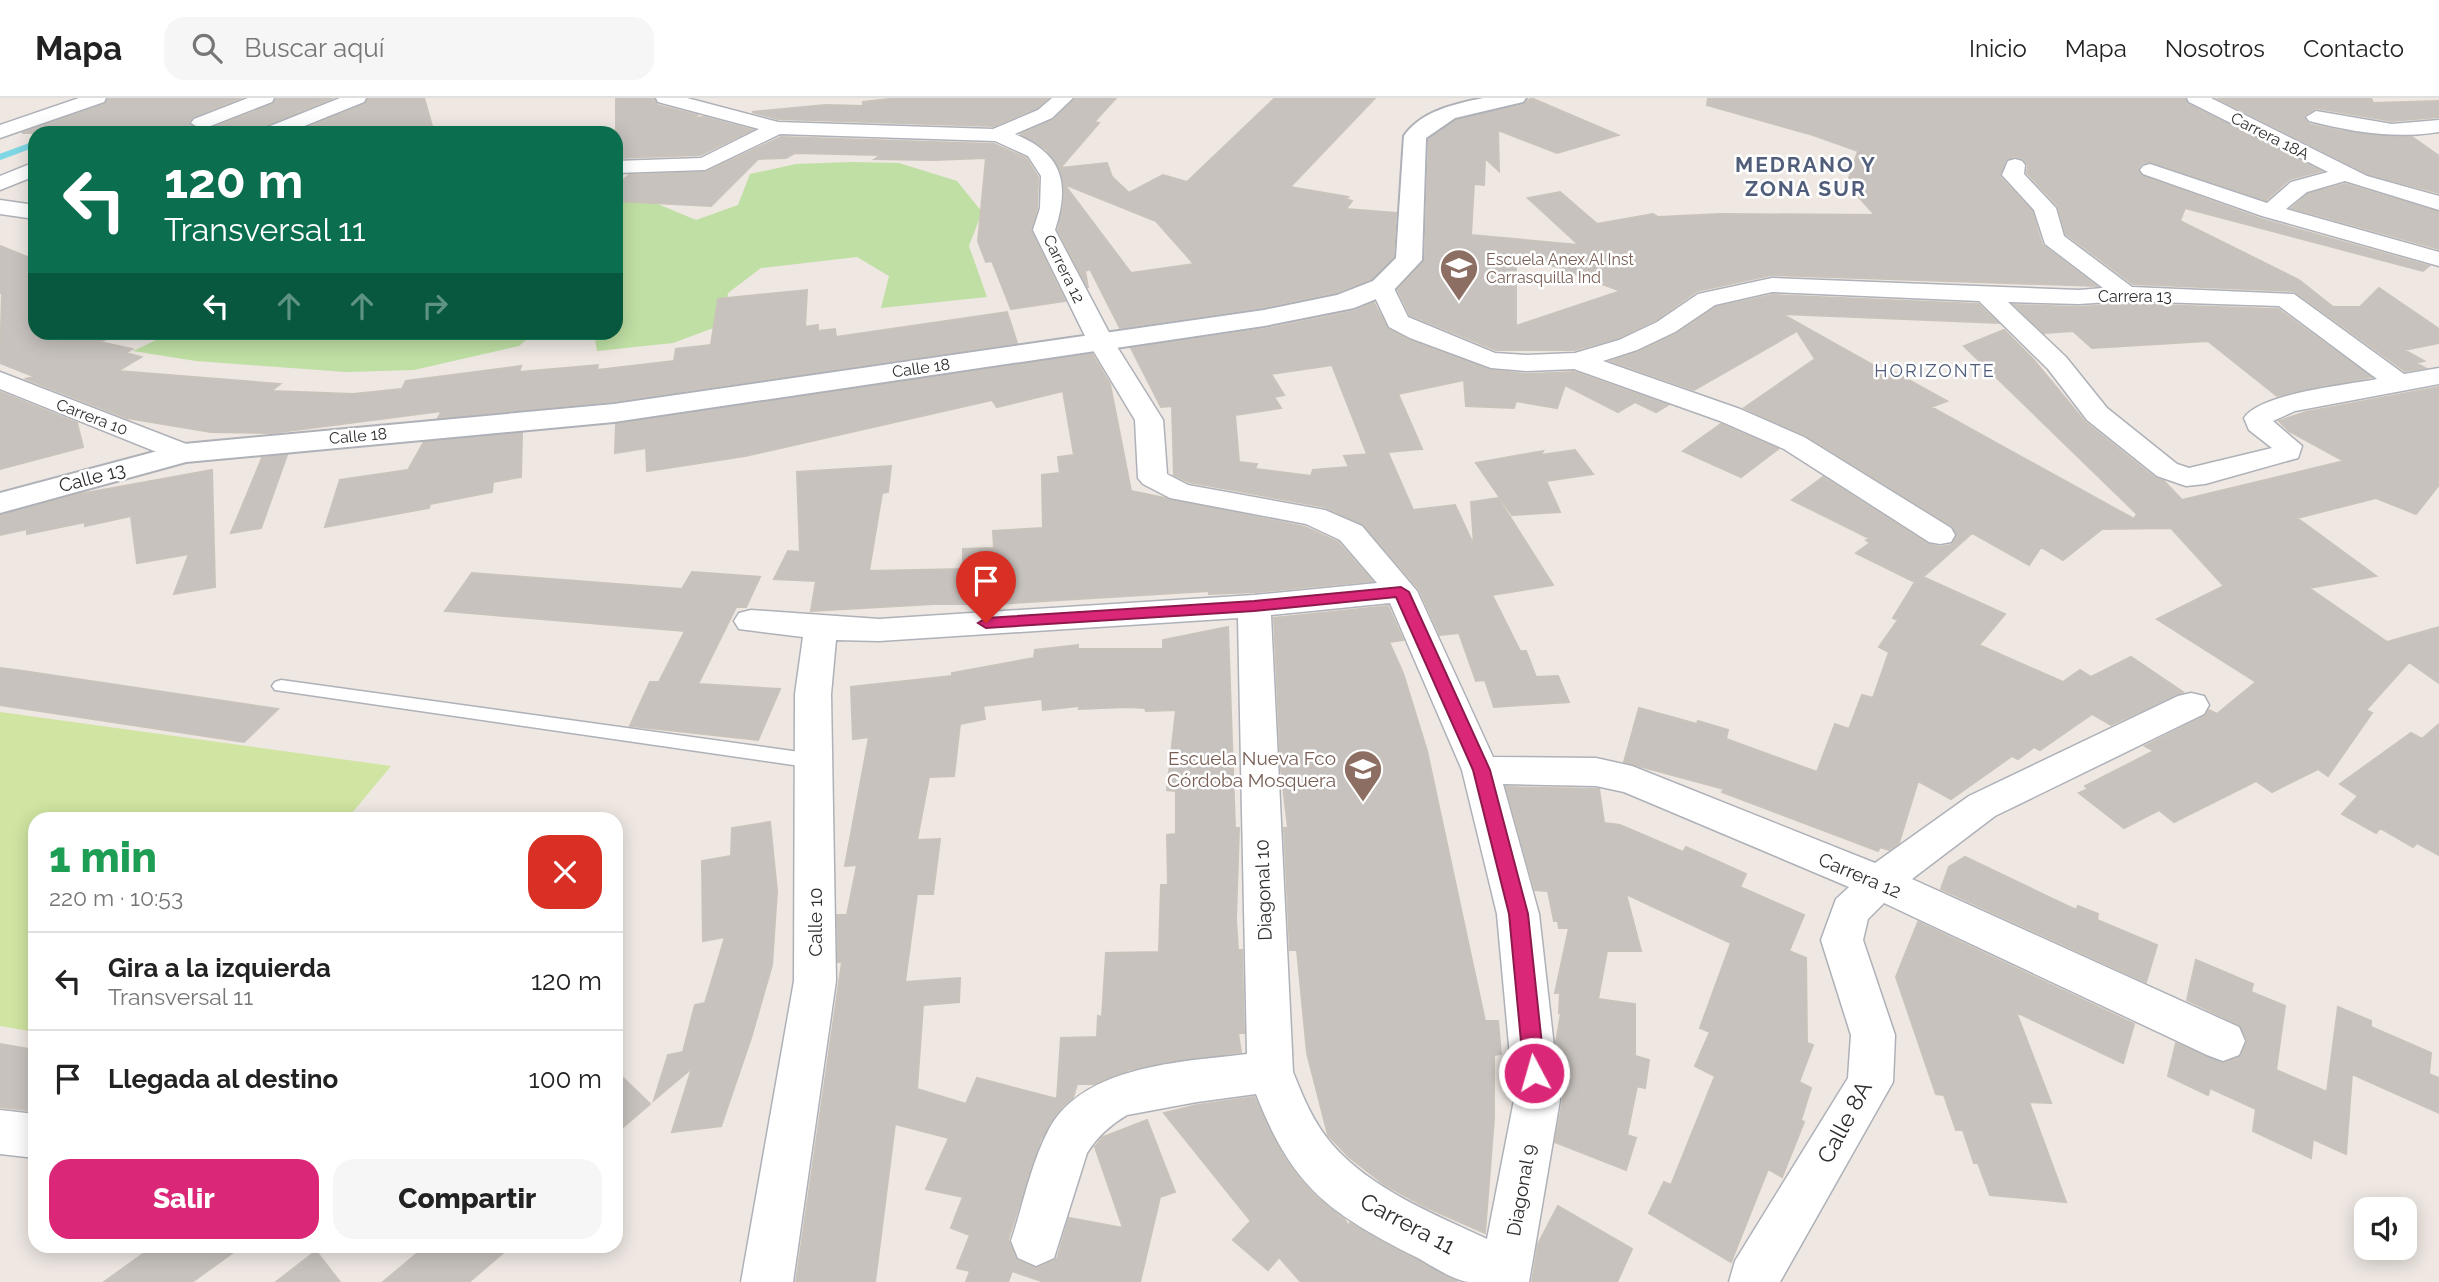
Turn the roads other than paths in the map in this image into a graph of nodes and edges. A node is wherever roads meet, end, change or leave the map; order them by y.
1 (265, 98) edge
2 (357, 98) edge
3 (665, 98) edge
4 (1064, 98) edge
5 (2196, 98) edge
6 (93, 99) edge
7 (1508, 99) edge
8 (2319, 107) edge
9 (201, 123) dead end
10 (2244, 124) junction
11 (287, 126) edge
12 (2439, 126) edge
13 (777, 128) junction
14 (0, 132) edge
15 (996, 135) junction
16 (2015, 165) dead end
17 (623, 166) edge
18 (2150, 170) dead end
19 (28, 172) edge
20 (2345, 174) junction
21 (0, 184) edge
22 (2439, 203) edge
23 (0, 207) edge
24 (28, 211) edge
25 (2270, 211) junction
26 (2439, 259) edge
27 (1382, 287) junction
28 (1986, 294) junction
29 (2126, 294) junction
30 (1101, 342) junction
31 (1577, 361) junction
32 (2439, 376) edge
33 (0, 380) edge
34 (2400, 384) junction
35 (184, 453) junction
36 (0, 503) edge
37 (1336, 524) joint
38 (1940, 535) dead end
39 (1401, 592) junction
40 (1254, 606) junction
41 (751, 621) dead end
42 (821, 628) junction
43 (281, 686) dead end
44 (2191, 705) dead end
45 (814, 761) junction
46 (1481, 770) junction
47 (1879, 882) junction
48 (2223, 1041) dead end
49 (1270, 1072) junction
50 (0, 1132) edge
51 (28, 1135) edge
52 (1317, 1163) joint
53 (1037, 1241) dead end
54 (1504, 1278) edge
55 (1753, 1279) dead end
56 (767, 1282) edge

1 - 9 street
2 - 11 street
3 - 13 street, Carrera 12
4 - 15 street
5 - 10 street, Carrera 18A
6 - 14 street
7 - 27 main road, Calle 18
8 - 10 street
8 - 12 street
10 - 20 street, Carrera 18A
13 - 15 street, Carrera 12
13 - 17 street
15 - 30 street, Carrera 12
16 - 29 street
18 - 25 street
19 - 21 street
20 - 22 street, Carrera 18A
20 - 25 street
23 - 24 street
25 - 26 street
27 - 30 main road, Calle 18
27 - 31 street
28 - 29 street, Carrera 13
28 - 31 street, Carrera 13
28 - 34 street
29 - 34 street, Carrera 13
30 - 35 main road, Calle 18
30 - 37 street, Carrera 12
31 - 38 street
32 - 34 street
33 - 35 street, Carrera 10
35 - 36 main road, Calle 13
37 - 39 street, Diagonal 9
39 - 40 street
39 - 46 street, Diagonal 9
40 - 42 street
40 - 49 street, Diagonal 10
41 - 42 street
42 - 45 street, Calle 10
43 - 45 lane
44 - 47 street, Calle 8A
45 - 56 street, Calle 10
46 - 47 street, Carrera 12
46 - 54 street, Diagonal 9
47 - 48 street, Carrera 12
47 - 55 street, Calle 8A
49 - 52 street, Diagonal 10
49 - 53 street
50 - 51 street
52 - 54 street, Carrera 11

